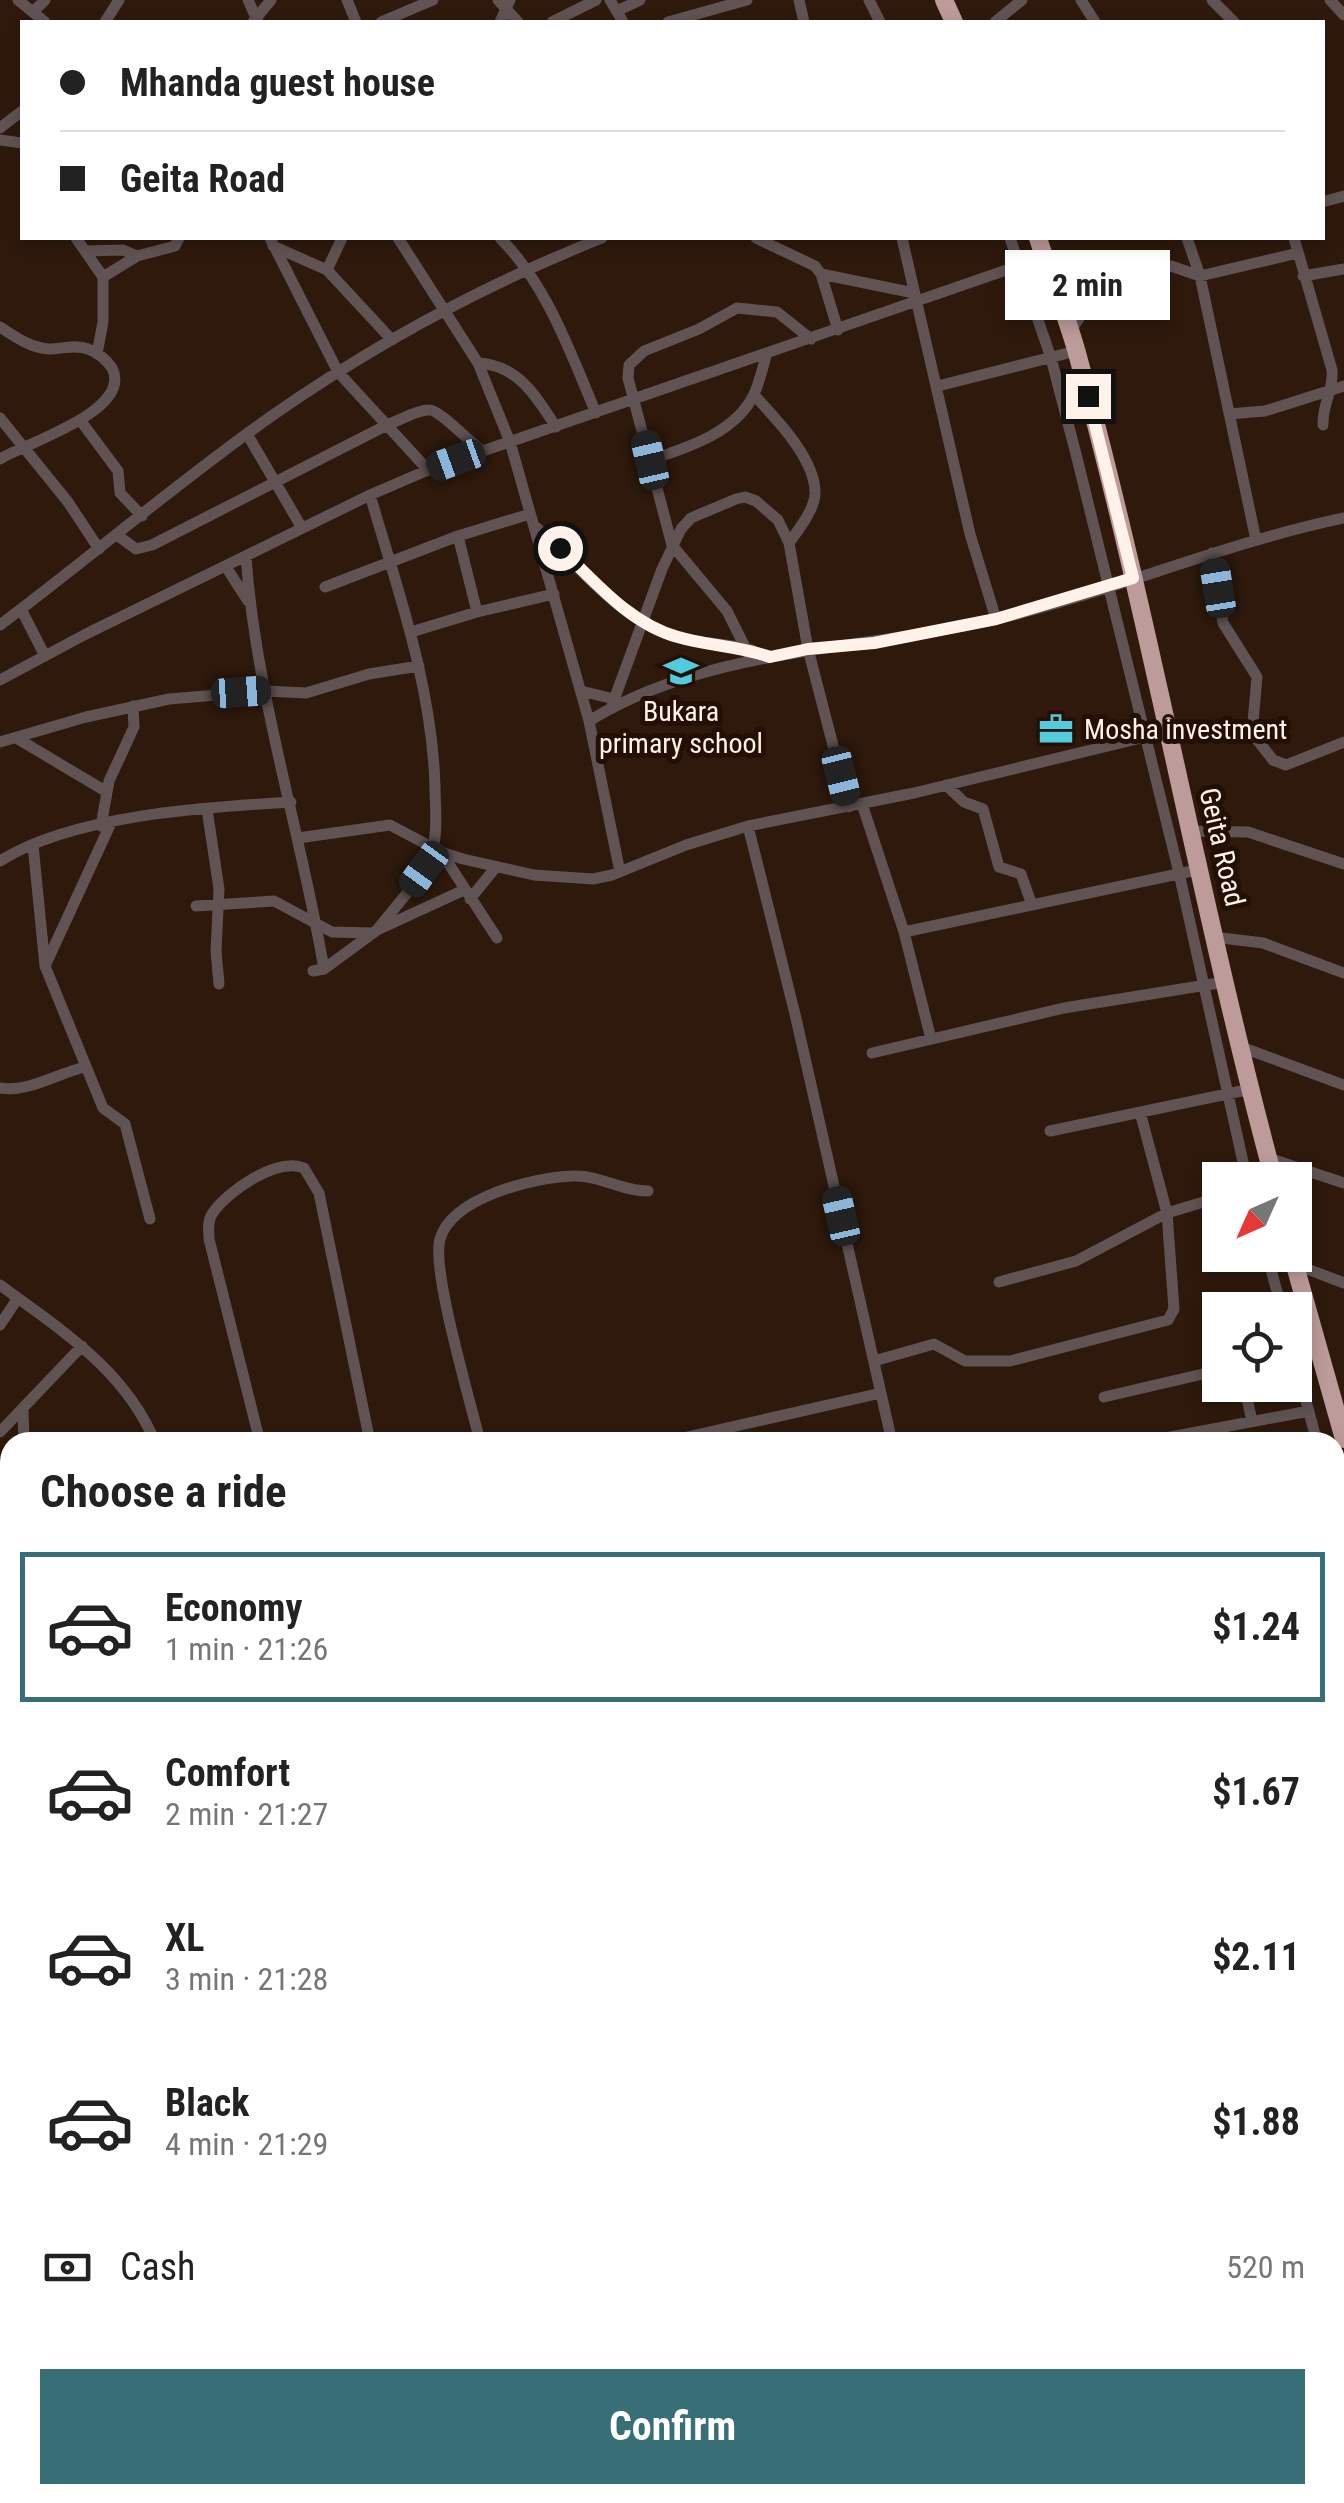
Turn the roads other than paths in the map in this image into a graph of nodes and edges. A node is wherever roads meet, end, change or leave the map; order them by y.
1 (18, 0) edge
2 (45, 0) edge
3 (433, 0) edge
4 (596, 0) edge
5 (640, 0) edge
6 (746, 0) edge
7 (1022, 0) edge
8 (1212, 0) edge
9 (1330, 0) edge
10 (617, 11) edge
11 (33, 12) junction
12 (1344, 15) edge
13 (43, 20) edge
14 (386, 20) edge
15 (556, 20) edge
16 (675, 20) edge
17 (998, 20) edge
18 (1232, 20) edge
19 (20, 113) edge
20 (0, 128) edge
21 (78, 240) edge
22 (180, 240) edge
23 (341, 240) edge
24 (399, 240) edge
25 (502, 240) edge
26 (597, 240) edge
27 (761, 240) edge
28 (902, 240) edge
29 (1011, 240) edge
30 (1039, 240) edge
31 (1188, 240) edge
32 (1295, 240) edge
33 (272, 242) edge
34 (86, 251) junction
35 (1298, 253) junction
36 (137, 256) junction
37 (1044, 258) junction
38 (1021, 265) junction
39 (527, 268) junction
40 (1344, 269) edge
41 (327, 270) junction
42 (822, 274) junction
43 (1200, 276) junction
44 (1303, 276) junction
45 (103, 277) junction
46 (1056, 288) junction
47 (1098, 290) junction
48 (916, 298) junction
49 (446, 311) junction
50 (0, 327) edge
51 (838, 330) junction
52 (1070, 332) junction
53 (811, 339) junction
54 (392, 340) junction
55 (1076, 351) junction
56 (767, 353) junction
57 (97, 354) junction
58 (1051, 358) junction
59 (478, 363) junction
60 (338, 372) junction
61 (938, 386) junction
62 (1338, 387) edge
63 (754, 395) junction
64 (635, 400) junction
65 (596, 412) junction
66 (1229, 414) junction
67 (0, 418) edge
68 (80, 420) junction
69 (388, 424) junction
70 (1323, 425) dead end
71 (556, 427) junction
72 (248, 434) junction
73 (510, 442) junction
74 (23, 446) junction
75 (482, 450) junction
76 (0, 459) edge
77 (650, 460) junction
78 (428, 470) junction
79 (274, 484) junction
80 (370, 495) junction
81 (530, 514) junction
82 (142, 516) junction
83 (1344, 518) edge
84 (536, 527) junction
85 (302, 528) junction
86 (117, 535) junction
87 (458, 536) junction
88 (1256, 540) junction
89 (789, 543) junction
90 (672, 545) junction
91 (99, 549) junction
92 (1212, 552) junction
93 (246, 557) junction
94 (390, 562) junction
95 (226, 567) junction
96 (1133, 578) junction
97 (1106, 586) junction
98 (325, 587) dead end
99 (554, 594) junction
100 (249, 604) junction
101 (21, 609) junction
102 (477, 612) junction
103 (3, 618) edge
104 (996, 619) junction
105 (642, 621) junction
106 (411, 632) junction
107 (808, 649) junction
108 (750, 655) junction
109 (45, 656) junction
110 (419, 666) junction
111 (0, 680) edge
112 (266, 691) junction
113 (581, 691) junction
114 (612, 704) junction
115 (133, 706) junction
116 (589, 721) junction
117 (1144, 736) junction
118 (18, 739) junction
119 (1344, 742) edge
120 (1, 743) edge
121 (946, 785) junction
122 (106, 792) junction
123 (291, 802) junction
124 (856, 806) junction
125 (207, 809) junction
126 (106, 825) junction
127 (748, 826) junction
128 (1189, 831) junction
129 (298, 838) junction
130 (33, 844) junction
131 (437, 850) junction
132 (0, 861) edge
133 (1344, 864) edge
134 (496, 867) junction
135 (620, 872) junction
136 (1188, 872) junction
137 (467, 895) junction
138 (218, 905) junction
139 (1032, 905) junction
140 (196, 906) dead end
141 (316, 923) junction
142 (375, 932) junction
143 (904, 932) junction
144 (1214, 937) junction
145 (497, 938) dead end
146 (45, 966) junction
147 (1344, 973) edge
148 (1225, 982) junction
149 (219, 984) dead end
150 (1203, 986) junction
151 (931, 1040) junction
152 (1241, 1047) junction
153 (872, 1054) dead end
154 (85, 1067) junction
155 (1344, 1085) edge
156 (0, 1088) edge
157 (1251, 1089) junction
158 (1227, 1093) junction
159 (1140, 1112) junction
160 (1050, 1130) dead end
161 (1268, 1158) junction
162 (1243, 1162) edge
163 (1269, 1162) edge
164 (1344, 1183) edge
165 (648, 1191) dead end
166 (1202, 1203) edge
167 (1166, 1213) junction
168 (150, 1219) dead end
169 (1312, 1269) edge
170 (1296, 1272) edge
171 (999, 1282) dead end
172 (1344, 1283) edge
173 (0, 1285) edge
174 (18, 1298) junction
175 (0, 1325) edge
176 (82, 1346) junction
177 (874, 1361) junction
178 (1202, 1374) edge
179 (881, 1393) junction
180 (1104, 1397) dead end
181 (1248, 1402) edge
182 (1306, 1402) edge
183 (22, 1411) junction
184 (1309, 1412) junction
185 (1252, 1421) junction
186 (2, 1426) edge
187 (23, 1432) edge
188 (151, 1432) edge
189 (258, 1432) edge
190 (368, 1432) edge
191 (478, 1432) edge
192 (709, 1432) edge
193 (890, 1432) edge
194 (1195, 1432) edge
195 (1315, 1432) edge
196 (1342, 1432) edge

1 - 11 street
2 - 11 street
3 - 14 street
4 - 15 street
5 - 10 street
6 - 16 street
7 - 17 street
8 - 18 street
9 - 12 street
11 - 13 street
19 - 20 street
21 - 34 street
22 - 36 street
23 - 41 street
24 - 49 street
25 - 39 street
26 - 39 street
27 - 42 street
28 - 48 street
29 - 38 street
30 - 37 highway, Geita Road
31 - 43 street
32 - 35 street
33 - 41 street
33 - 60 street
34 - 36 street
34 - 45 street
35 - 43 street
35 - 44 street
36 - 45 street
37 - 38 street
37 - 46 highway, Geita Road
38 - 48 street
38 - 58 street
39 - 49 street
39 - 65 street
40 - 44 street
41 - 54 street
42 - 48 street
42 - 51 street
43 - 47 street
43 - 66 street
44 - 62 street
45 - 57 street
46 - 47 street
46 - 52 highway, Geita Road
47 - 52 street
48 - 51 street
48 - 61 street
49 - 54 street
49 - 59 street
50 - 57 street
51 - 53 street
52 - 55 highway, Geita Road
53 - 56 street
53 - 64 street
54 - 60 street
55 - 58 street
55 - 96 highway, Geita Road
56 - 63 street
56 - 64 street
57 - 68 street
58 - 61 street
58 - 97 street
59 - 71 street
59 - 73 street
60 - 69 street
60 - 72 street
61 - 104 street
62 - 66 street
62 - 70 street
63 - 77 street
63 - 89 street
64 - 65 street
64 - 77 street
65 - 71 street
66 - 88 street
67 - 74 street
68 - 74 street
68 - 82 street
69 - 75 street
69 - 78 street
69 - 79 street
71 - 73 street
72 - 79 street
72 - 82 street
73 - 75 street
73 - 81 street
74 - 76 street
74 - 91 street
75 - 78 street
77 - 90 street
78 - 80 street
79 - 85 street
79 - 86 street
80 - 85 street
80 - 94 street
81 - 84 street
81 - 87 street
82 - 86 street
83 - 88 street
84 - 99 street
84 - 105 street
85 - 93 street
86 - 91 street
87 - 94 street
87 - 102 street
88 - 92 street
89 - 90 street
89 - 107 street
90 - 105 street
90 - 108 street
91 - 101 street
92 - 96 street
92 - 119 street
93 - 95 street
93 - 100 street
94 - 98 street
94 - 106 street
95 - 100 street
95 - 109 street
96 - 97 street
96 - 128 highway, Geita Road
97 - 104 street
97 - 117 street
99 - 102 street
99 - 113 street
100 - 112 street
101 - 103 street
101 - 109 street
102 - 106 street
104 - 107 street
105 - 108 street
105 - 114 street
106 - 110 street
107 - 108 street
107 - 124 street
108 - 114 street
109 - 111 street
110 - 112 street
110 - 131 street
112 - 115 street
112 - 123 street
113 - 114 street
113 - 116 street
114 - 116 street
115 - 118 street
115 - 122 street
116 - 135 street
117 - 121 street
117 - 136 street
118 - 120 street
118 - 122 street
121 - 124 street
121 - 139 street
122 - 126 street
123 - 125 street
123 - 129 street
124 - 127 street
124 - 143 street
125 - 126 street
125 - 138 street
126 - 130 street
126 - 146 street
127 - 135 street
127 - 177 street
128 - 133 street
128 - 136 highway, Geita Road
129 - 131 street
129 - 141 street
130 - 132 street
130 - 146 street
131 - 134 street
131 - 137 street
131 - 142 street
134 - 135 street
134 - 137 street
136 - 139 street
136 - 144 highway, Geita Road
136 - 150 street
137 - 142 street
137 - 145 street
138 - 140 street
138 - 141 street
138 - 149 street
139 - 143 street
141 - 142 street
141 - 142 street
143 - 151 street
144 - 147 street
144 - 148 highway, Geita Road
146 - 154 street
148 - 150 street
148 - 152 highway, Geita Road
150 - 151 street
150 - 158 street
151 - 153 street
152 - 155 street
152 - 157 highway, Geita Road
154 - 156 street
154 - 168 street
157 - 158 street
157 - 161 highway, Geita Road
158 - 159 street
158 - 162 street
159 - 160 street
159 - 167 street
161 - 163 highway, Geita Road
161 - 164 street
165 - 191 street
166 - 167 street
167 - 171 street
167 - 177 street
169 - 172 street
170 - 196 highway
173 - 174 street
174 - 175 street
174 - 176 street
176 - 183 street
176 - 188 street
177 - 179 street
178 - 180 street
179 - 192 street
179 - 193 street
181 - 185 street
182 - 184 street
183 - 186 street
183 - 187 street
184 - 185 street
184 - 195 street
185 - 194 street
189 - 190 street

